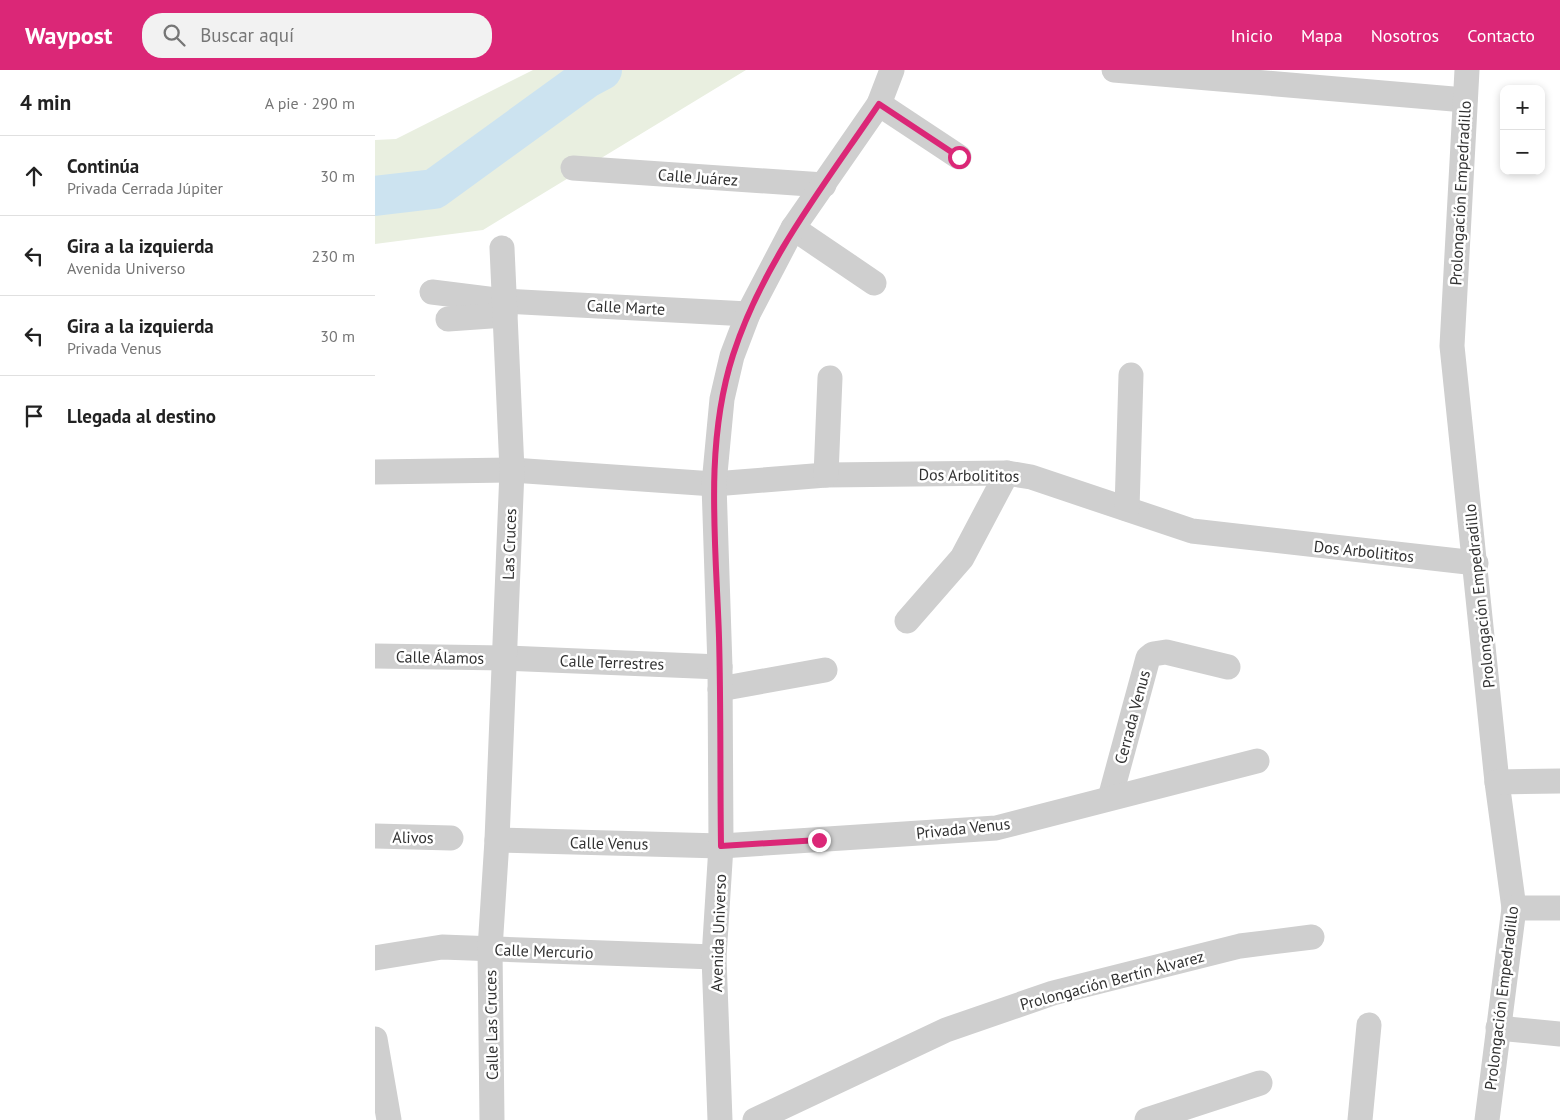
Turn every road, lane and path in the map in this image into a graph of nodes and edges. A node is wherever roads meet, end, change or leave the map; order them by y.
1 (892, 70) edge
2 (1114, 70) edge
3 (1467, 70) edge
4 (1465, 100) junction
5 (879, 104) junction
6 (959, 157) dead end
7 (573, 168) dead end
8 (824, 185) junction
9 (793, 228) junction
10 (502, 248) dead end
11 (874, 283) dead end
12 (432, 292) dead end
13 (504, 308) junction
14 (748, 314) junction
15 (448, 319) dead end
16 (1131, 375) dead end
17 (830, 378) dead end
18 (513, 470) junction
19 (375, 472) edge
20 (1007, 473) junction
21 (826, 475) junction
22 (713, 484) junction
23 (1127, 509) junction
24 (1476, 563) junction
25 (907, 622) dead end
26 (375, 656) edge
27 (505, 658) junction
28 (1228, 667) dead end
29 (825, 670) dead end
30 (720, 678) junction
31 (1257, 762) dead end
32 (1560, 781) edge
33 (1497, 782) junction
34 (1109, 798) junction
35 (375, 836) edge
36 (451, 838) dead end
37 (497, 840) junction
38 (721, 846) junction
39 (1514, 908) junction
40 (1560, 908) edge
41 (1312, 938) dead end
42 (490, 949) junction
43 (714, 957) junction
44 (375, 958) edge
45 (1369, 1025) dead end
46 (1498, 1028) junction
47 (1560, 1034) edge
48 (375, 1038) edge
49 (1260, 1083) dead end
50 (389, 1120) edge
51 (492, 1120) edge
52 (720, 1120) edge
53 (755, 1120) edge
54 (1147, 1120) edge
55 (1360, 1120) edge
56 (1487, 1120) edge

1 - 5 street, Avenida Universo
2 - 4 street
3 - 4 street, Prolongación Empedradillo
4 - 24 street, Prolongación Empedradillo
5 - 6 street
5 - 8 street, Avenida Universo
7 - 8 street, Calle Juárez
8 - 9 street, Avenida Universo
9 - 11 street
9 - 14 street, Avenida Universo
10 - 13 street, Las Cruces
12 - 13 street
13 - 14 street, Calle Marte
13 - 15 street
13 - 18 street, Las Cruces
14 - 22 street, Avenida Universo
16 - 23 street
17 - 21 street
18 - 19 street, Dos Arbolititos
18 - 22 street, Dos Arbolititos
18 - 27 street, Las Cruces
20 - 21 street, Dos Arbolititos
20 - 23 street, Dos Arbolititos
20 - 25 street
21 - 22 street, Dos Arbolititos
22 - 30 street, Avenida Universo
23 - 24 street, Dos Arbolititos
24 - 33 street, Prolongación Empedradillo
26 - 27 street, Calle Álamos
27 - 30 street, Calle Terrestres
27 - 37 street, Las Cruces
28 - 34 street, Cerrada Venus
29 - 30 street, Calle Terrestres
30 - 38 street, Avenida Universo
31 - 34 street, Privada Venus
32 - 33 street
33 - 39 street, Prolongación Empedradillo
34 - 38 street, Privada Venus
35 - 36 street, Alivos
37 - 38 street, Calle Venus
37 - 42 street, Calle Las Cruces
38 - 43 street, Avenida Universo
39 - 40 street
39 - 46 street, Prolongación Empedradillo
41 - 53 street, Prolongación Bertín Álvarez
42 - 43 street, Calle Mercurio
42 - 44 street, Calle Mercurio
42 - 51 street, Calle Las Cruces
43 - 52 street, Avenida Universo
45 - 55 street
46 - 47 street
46 - 56 street, Prolongación Empedradillo
48 - 50 street
49 - 54 street

